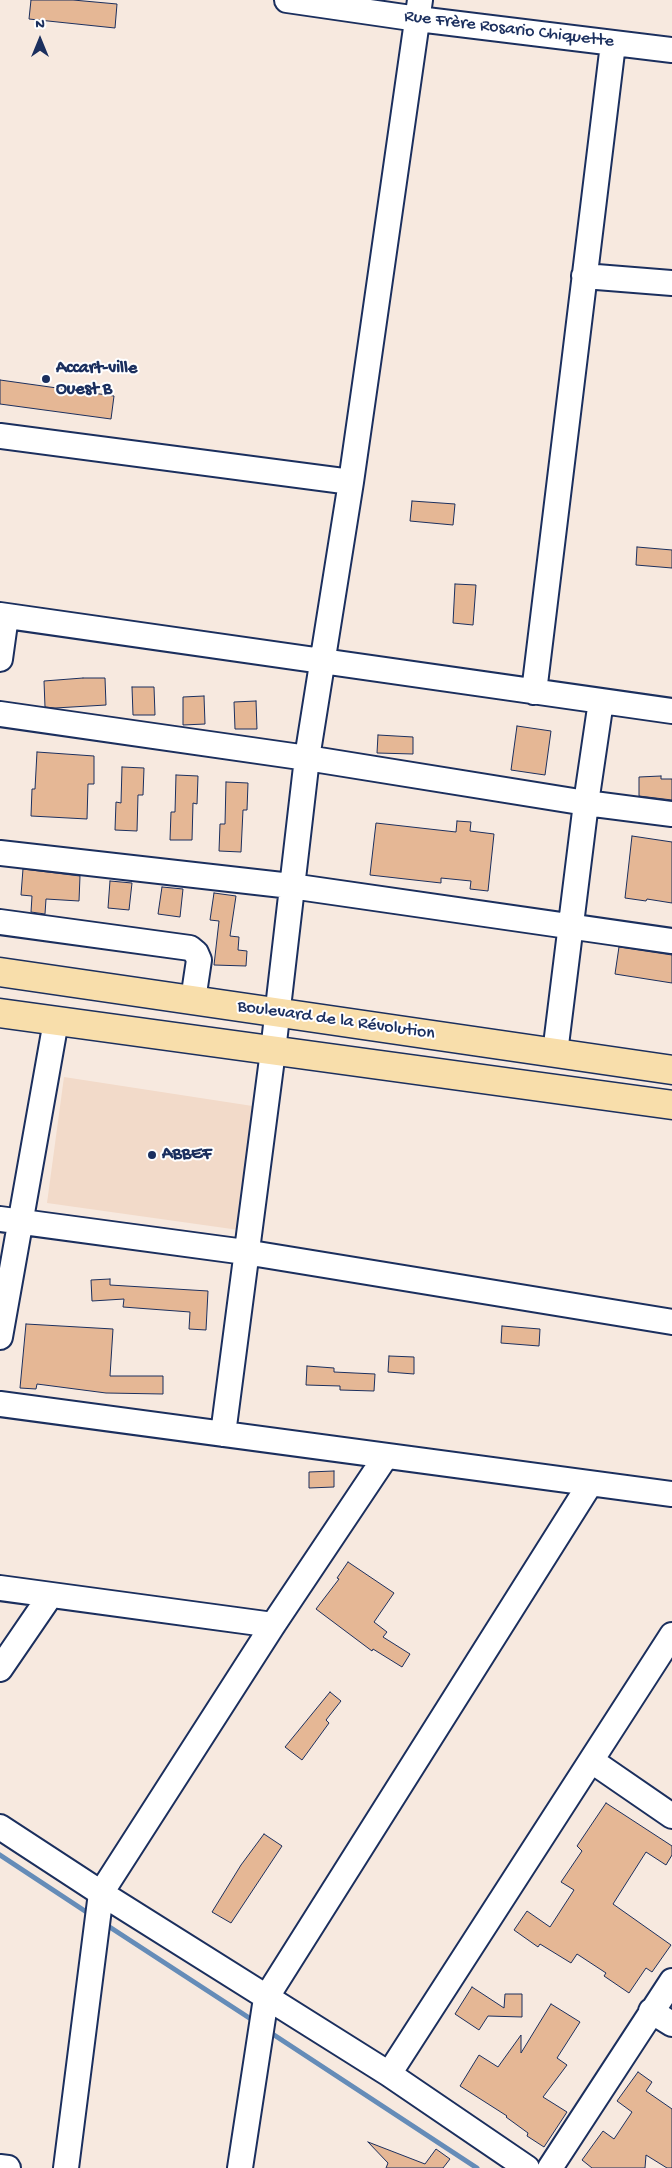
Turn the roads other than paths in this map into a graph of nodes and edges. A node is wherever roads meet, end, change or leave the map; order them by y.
1 (287, 0) edge
2 (419, 10) edge
3 (613, 44) junction
4 (672, 50) edge
5 (584, 276) junction
6 (672, 283) edge
7 (0, 436) edge
8 (350, 482) junction
9 (3, 615) edge
10 (0, 659) edge
11 (322, 660) junction
12 (534, 692) junction
13 (601, 701) junction
14 (672, 711) edge
15 (0, 714) edge
16 (307, 758) junction
17 (586, 803) junction
18 (672, 814) edge
19 (0, 853) edge
20 (291, 886) junction
21 (0, 922) edge
22 (571, 926) junction
23 (672, 941) edge
24 (0, 972) edge
25 (193, 1000) junction
26 (277, 1011) junction
27 (0, 1013) edge
28 (56, 1021) junction
29 (273, 1051) junction
30 (556, 1054) junction
31 (672, 1070) edge
32 (672, 1105) edge
33 (10, 1220) edge
34 (245, 1252) junction
35 (672, 1322) edge
36 (0, 1337) edge
37 (0, 1404) edge
38 (223, 1434) junction
39 (386, 1456) junction
40 (590, 1484) junction
41 (672, 1494) edge
42 (0, 1588) edge
43 (50, 1596) junction
44 (273, 1625) junction
45 (672, 1635) edge
46 (0, 1669) edge
47 (592, 1761) junction
48 (672, 1816) edge
49 (0, 1827) edge
50 (101, 1893) junction
51 (672, 1981) edge
52 (266, 1998) junction
53 (651, 2011) junction
54 (672, 2024) edge
55 (390, 2074) junction
56 (0, 2167) edge
57 (8, 2168) edge
58 (66, 2168) edge
59 (240, 2168) edge
60 (527, 2168) edge
61 (550, 2168) edge

1 - 2 street, Rue Frère Rosario Chiquette
2 - 3 street, Rue Frère Rosario Chiquette
2 - 8 street
3 - 4 street, Rue Frère Rosario Chiquette
3 - 5 street
5 - 6 street
5 - 12 street
7 - 8 street
8 - 11 street
9 - 10 street
9 - 11 street
11 - 12 street
11 - 16 street
12 - 13 street
13 - 14 street
13 - 17 street
15 - 16 street
16 - 17 street
16 - 20 street
17 - 18 street
17 - 22 street
19 - 20 street
20 - 22 street
20 - 26 street
21 - 25 street
22 - 23 street
22 - 30 street
24 - 25 main road, Boulevard de la Révolution
25 - 26 main road, Boulevard de la Révolution
26 - 29 street
26 - 30 main road, Boulevard de la Révolution
27 - 28 main road
28 - 29 main road
28 - 33 street
29 - 32 main road
29 - 34 street
30 - 31 main road, Boulevard de la Révolution
33 - 34 street
33 - 36 street
34 - 35 street
34 - 38 street
37 - 38 street
38 - 39 street
39 - 40 street
39 - 44 street
40 - 41 street
40 - 52 street
42 - 43 street
43 - 44 street
43 - 46 street
44 - 50 street
45 - 47 street
47 - 48 street
47 - 55 street
49 - 50 street
50 - 52 street
50 - 58 street
51 - 53 street
52 - 55 street
52 - 59 street
53 - 54 street
53 - 61 street
55 - 60 street
56 - 57 street

